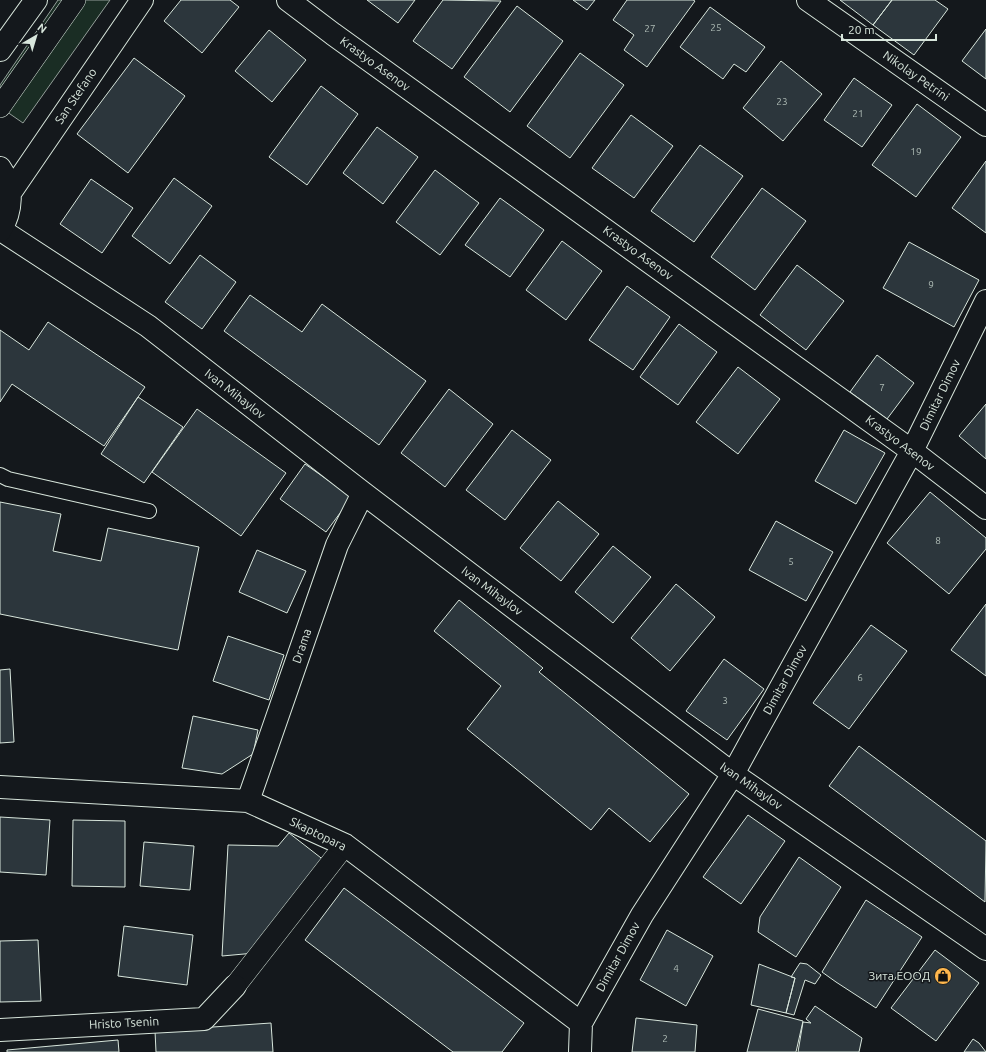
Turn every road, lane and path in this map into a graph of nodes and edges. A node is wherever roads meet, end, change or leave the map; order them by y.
1 (36, 0) edge
2 (75, 0) edge
3 (142, 0) edge
4 (288, 0) edge
5 (808, 0) edge
6 (0, 50) edge
7 (0, 107) edge
8 (986, 125) edge
9 (0, 168) edge
10 (10, 193) junction
11 (0, 230) edge
12 (986, 301) edge
13 (912, 451) junction
14 (0, 475) edge
15 (363, 493) junction
16 (986, 508) edge
17 (149, 511) dead end
18 (733, 774) junction
19 (0, 787) edge
20 (248, 801) junction
21 (345, 845) junction
22 (986, 949) edge
23 (235, 986) joint
24 (581, 1023) junction
25 (0, 1030) edge
26 (580, 1052) edge

1 - 6 street
2 - 7 street
3 - 10 street, San Stefano
4 - 13 street, Krastyo Asenov
5 - 8 street, Nikolay Petrini
9 - 10 street
10 - 11 street
11 - 15 street, Ivan Mihaylov
12 - 13 street, Dimitar Dimov
13 - 16 street, Krastyo Asenov
13 - 18 street, Dimitar Dimov
14 - 17 lane
15 - 18 street, Ivan Mihaylov
15 - 20 street, Drama
18 - 22 street, Ivan Mihaylov
18 - 24 street, Dimitar Dimov
19 - 20 street, Skaptopara
20 - 21 street, Skaptopara
21 - 23 street
21 - 24 street, Skaptopara
23 - 25 street, Hristo Tsenin
24 - 26 street, Dimitar Dimov

